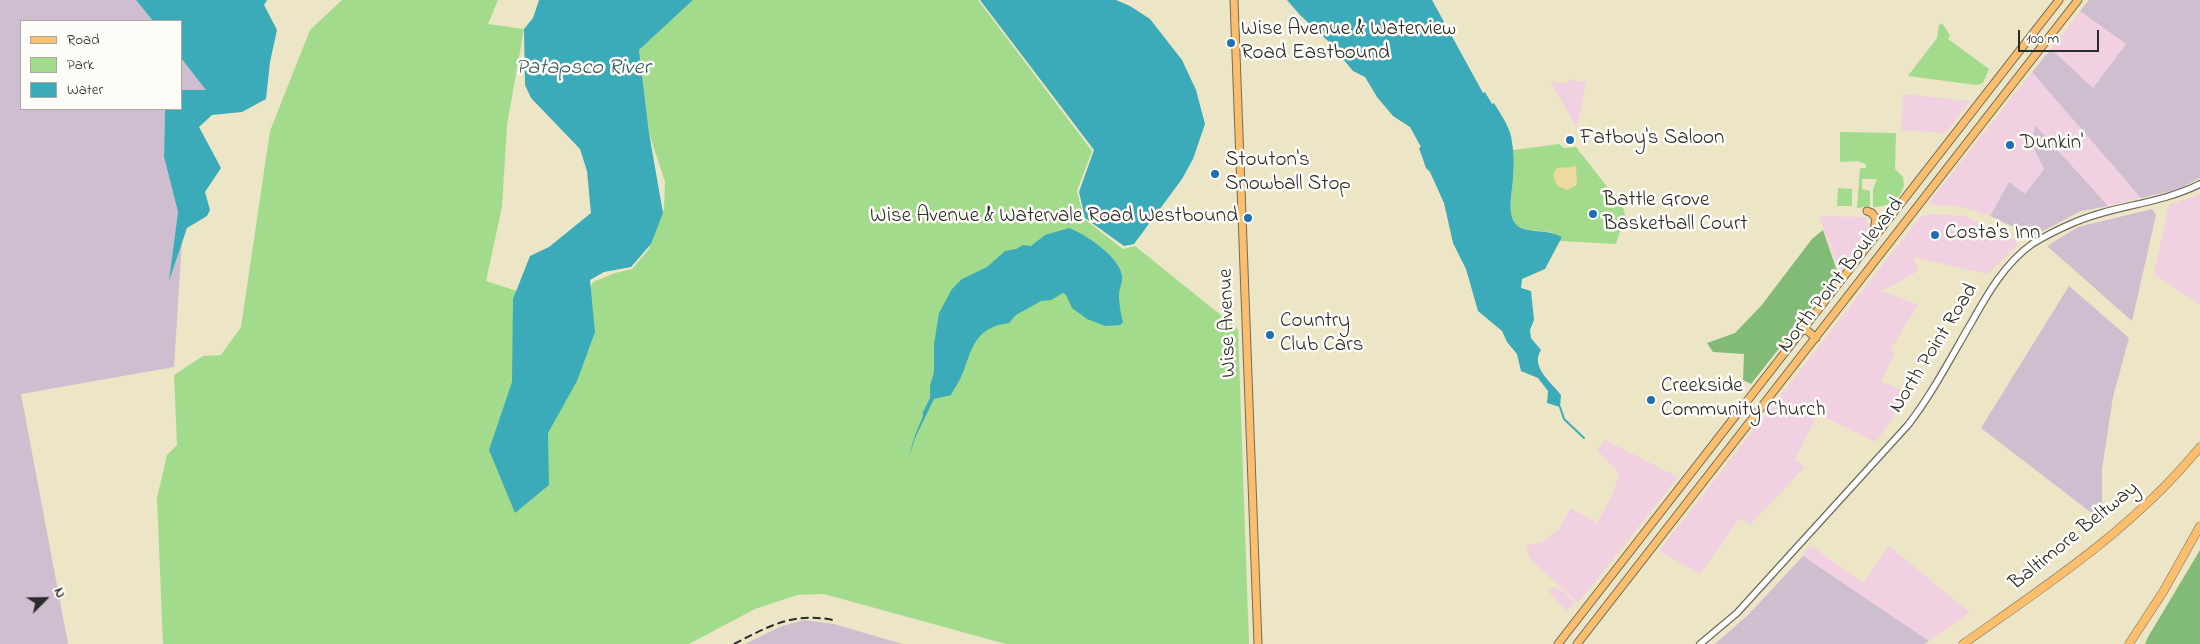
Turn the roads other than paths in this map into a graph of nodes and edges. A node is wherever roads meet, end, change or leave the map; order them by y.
1 (1234, 0) edge
2 (2059, 0) edge
3 (2078, 0) edge
4 (2200, 184) edge
5 (1867, 211) dead end
6 (1872, 241) junction
7 (1804, 328) junction
8 (1816, 338) junction
9 (2200, 447) edge
10 (2200, 526) edge
11 (1258, 644) edge
12 (1558, 644) edge
13 (1577, 644) edge
14 (1700, 644) edge
15 (1963, 644) edge
16 (2129, 644) edge

1 - 11 main road, Wise Avenue
2 - 6 main road, North Point Boulevard
3 - 8 main road, North Point Boulevard
4 - 14 street, North Point Road
5 - 6 main road
6 - 7 main road, North Point Boulevard
7 - 8 main road
7 - 12 main road, North Point Boulevard
8 - 13 main road, North Point Boulevard
9 - 15 highway, Baltimore Beltway
10 - 16 highway

